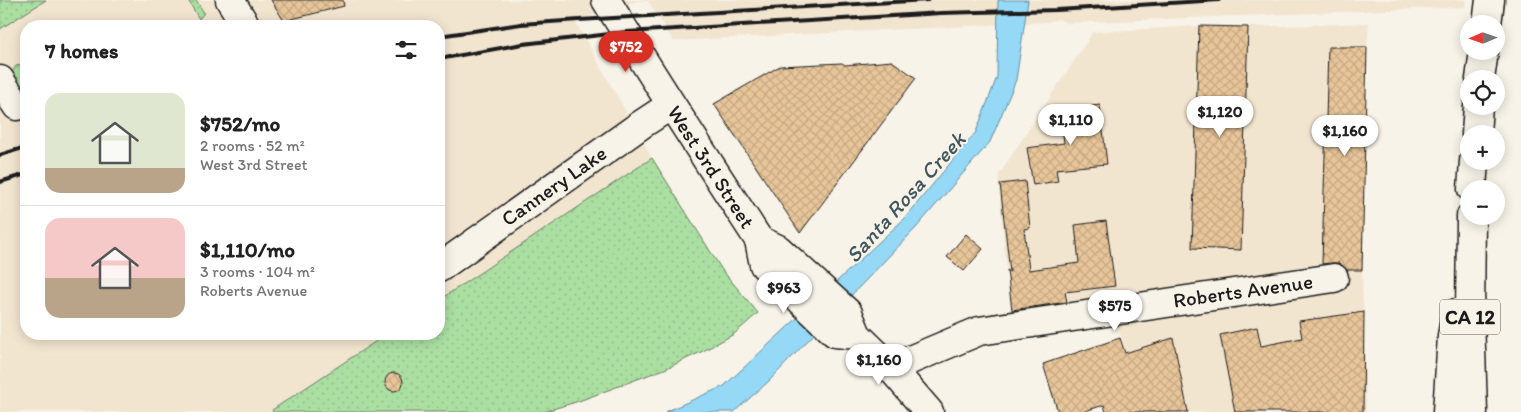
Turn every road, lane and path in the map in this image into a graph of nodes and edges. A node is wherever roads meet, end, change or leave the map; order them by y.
1 (230, 0) edge
2 (1490, 0) edge
3 (611, 9) edge
4 (1488, 15) edge
5 (242, 20) edge
6 (0, 80) edge
7 (671, 105) junction
8 (17, 106) dead end
9 (1470, 225) edge
10 (1471, 225) edge
11 (445, 264) edge
12 (1334, 278) dead end
13 (891, 368) junction
14 (929, 412) edge
15 (1447, 412) edge
16 (1473, 412) edge

1 - 5 main road
2 - 4 main road
3 - 7 main road, West 3rd Street
6 - 8 main road
7 - 11 main road, Cannery Lake
7 - 13 main road, West 3rd Street
9 - 15 main road
10 - 16 main road, CA 12
12 - 13 main road, Roberts Avenue
13 - 14 main road, West 3rd Street

